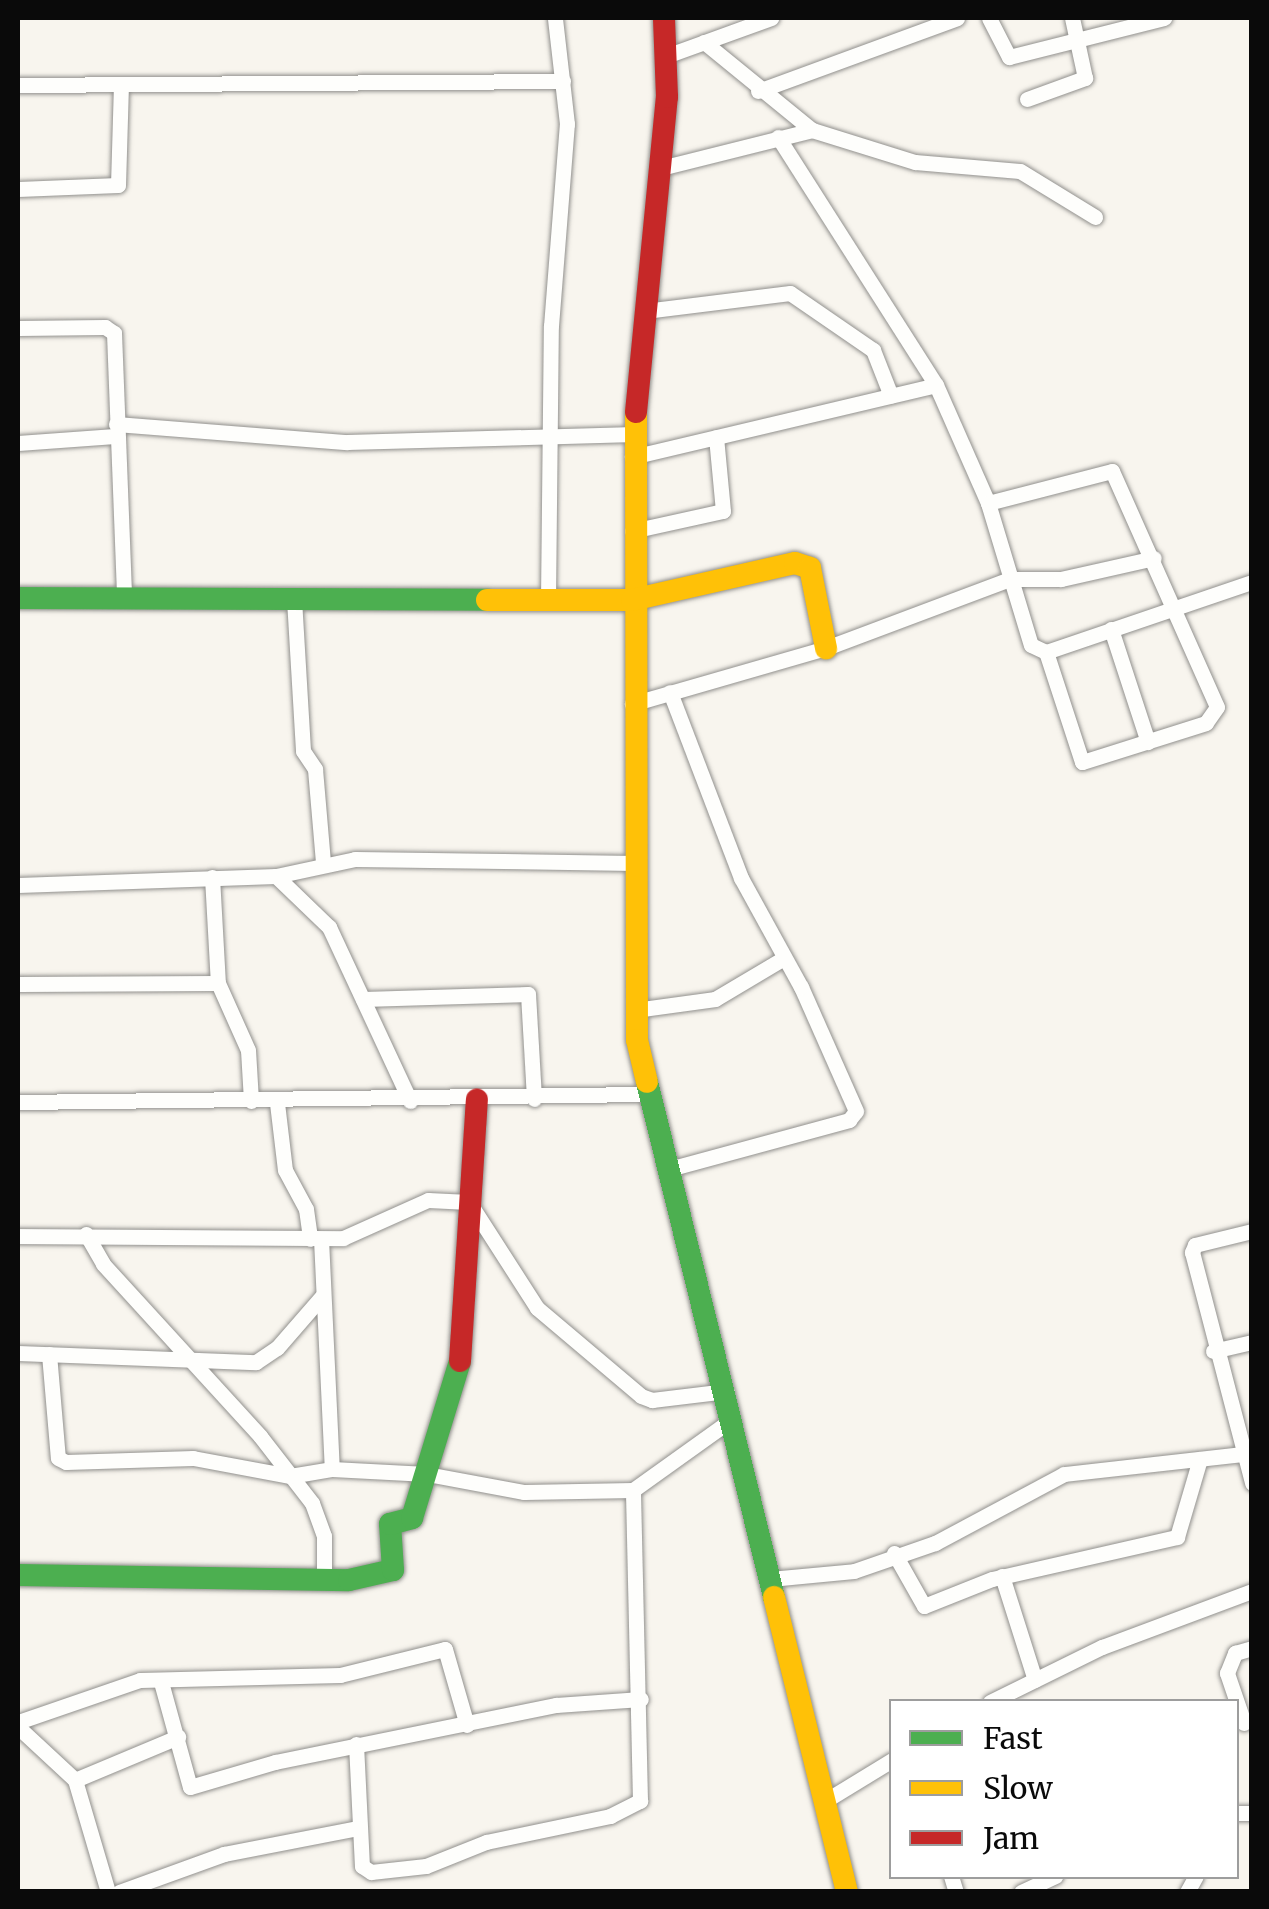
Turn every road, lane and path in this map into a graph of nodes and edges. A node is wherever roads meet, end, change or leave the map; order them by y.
1 (554, 18) edge
2 (664, 18) edge
3 (770, 18) edge
4 (958, 18) edge
5 (989, 18) edge
6 (1072, 18) edge
7 (1164, 18) edge
8 (932, 22) edge
9 (1078, 38) junction
10 (704, 42) junction
11 (666, 56) junction
12 (563, 81) junction
13 (121, 84) junction
14 (18, 85) edge
15 (758, 91) junction
16 (1027, 99) dead end
17 (812, 130) junction
18 (778, 137) junction
19 (661, 168) junction
20 (18, 189) edge
21 (1095, 217) dead end
22 (645, 310) junction
23 (18, 328) edge
24 (936, 385) junction
25 (891, 396) junction
26 (116, 430) junction
27 (550, 433) junction
28 (716, 437) junction
29 (18, 443) edge
30 (633, 446) junction
31 (988, 503) junction
32 (632, 531) junction
33 (1154, 558) junction
34 (1010, 579) junction
35 (1252, 582) edge
36 (18, 598) edge
37 (124, 598) junction
38 (294, 600) junction
39 (548, 600) junction
40 (632, 600) junction
41 (1175, 608) junction
42 (1111, 630) junction
43 (826, 648) junction
44 (1046, 652) junction
45 (670, 692) junction
46 (632, 704) junction
47 (1148, 742) junction
48 (323, 862) junction
49 (634, 863) junction
50 (276, 876) junction
51 (212, 877) junction
52 (18, 885) edge
53 (784, 958) junction
54 (218, 983) junction
55 (18, 984) edge
56 (363, 999) junction
57 (634, 1010) junction
58 (650, 1094) junction
59 (477, 1100) junction
60 (534, 1100) junction
61 (251, 1101) junction
62 (410, 1101) junction
63 (18, 1102) edge
64 (277, 1103) junction
65 (669, 1169) junction
66 (469, 1202) junction
67 (1252, 1230) edge
68 (86, 1234) junction
69 (18, 1236) edge
70 (315, 1239) junction
71 (324, 1294) junction
72 (1252, 1342) edge
73 (1213, 1351) junction
74 (18, 1353) edge
75 (49, 1354) junction
76 (189, 1361) junction
77 (726, 1391) junction
78 (732, 1420) junction
79 (1242, 1454) junction
80 (1200, 1459) junction
81 (332, 1469) junction
82 (426, 1474) junction
83 (290, 1476) junction
84 (1252, 1483) edge
85 (633, 1490) junction
86 (894, 1553) junction
87 (18, 1575) edge
88 (769, 1575) junction
89 (1002, 1576) junction
90 (324, 1580) junction
91 (1252, 1591) edge
92 (1252, 1648) edge
93 (1035, 1680) junction
94 (162, 1682) junction
95 (641, 1698) junction
96 (996, 1699) edge
97 (1238, 1699) edge
98 (467, 1725) junction
99 (20, 1734) edge
100 (178, 1737) junction
101 (356, 1744) junction
102 (889, 1762) edge
103 (75, 1780) junction
104 (825, 1801) junction
105 (358, 1828) junction
106 (1048, 1879) edge
107 (108, 1892) edge
108 (119, 1892) edge
109 (847, 1892) edge
110 (1020, 1892) edge

1 - 12 street
2 - 11 street
3 - 10 street
4 - 8 street
5 - 9 street
6 - 9 street
7 - 9 street
8 - 15 street
9 - 16 street
10 - 11 street
10 - 15 street
11 - 19 street
12 - 13 street
12 - 27 street
13 - 14 street
13 - 20 street
15 - 17 street
17 - 18 street
17 - 21 street
18 - 19 street
18 - 24 street
19 - 22 street
22 - 25 street
22 - 30 street
23 - 26 street
24 - 25 street
24 - 31 street
25 - 28 street
26 - 27 street
26 - 29 street
26 - 37 street
27 - 30 street
27 - 39 street
28 - 30 street
28 - 32 street
30 - 32 street
31 - 33 street
31 - 34 street
32 - 40 street
33 - 34 street
33 - 41 street
34 - 43 street
34 - 44 street
35 - 41 street
36 - 37 street
37 - 38 street
38 - 39 street
38 - 48 street
39 - 40 street
40 - 43 street
40 - 46 street
41 - 42 street
41 - 47 street
42 - 44 street
42 - 47 street
43 - 45 street
44 - 47 street
45 - 46 street
45 - 53 street
46 - 49 street
48 - 49 street
48 - 50 street
49 - 57 street
50 - 51 street
50 - 56 street
51 - 52 street
51 - 54 street
53 - 57 street
53 - 65 street
54 - 55 street
54 - 61 street
56 - 60 street
56 - 62 street
57 - 58 street
58 - 60 street
58 - 65 street
59 - 60 street
59 - 62 street
59 - 66 street
61 - 63 street
61 - 64 street
62 - 64 street
64 - 70 street
65 - 77 street
66 - 70 street
66 - 77 street
66 - 82 street
67 - 73 street
68 - 69 street
68 - 70 street
68 - 76 street
70 - 71 street
71 - 76 street
71 - 81 street
72 - 73 street
73 - 79 street
74 - 75 street
75 - 76 street
75 - 83 street
76 - 83 street
77 - 78 street
78 - 85 street
78 - 88 street
79 - 80 street
79 - 84 street
80 - 86 street
80 - 89 street
81 - 82 street
81 - 83 street
82 - 85 street
82 - 90 street
83 - 90 street
85 - 95 street
86 - 88 street
86 - 89 street
87 - 90 street
88 - 104 street
89 - 93 street
91 - 93 street
92 - 97 street
93 - 96 street
94 - 98 street
94 - 99 street
94 - 100 street
95 - 98 street
95 - 105 street
98 - 101 street
99 - 103 street
100 - 101 street
100 - 103 street
101 - 105 street
102 - 104 street
103 - 107 street
104 - 109 street
105 - 108 street
106 - 110 street

